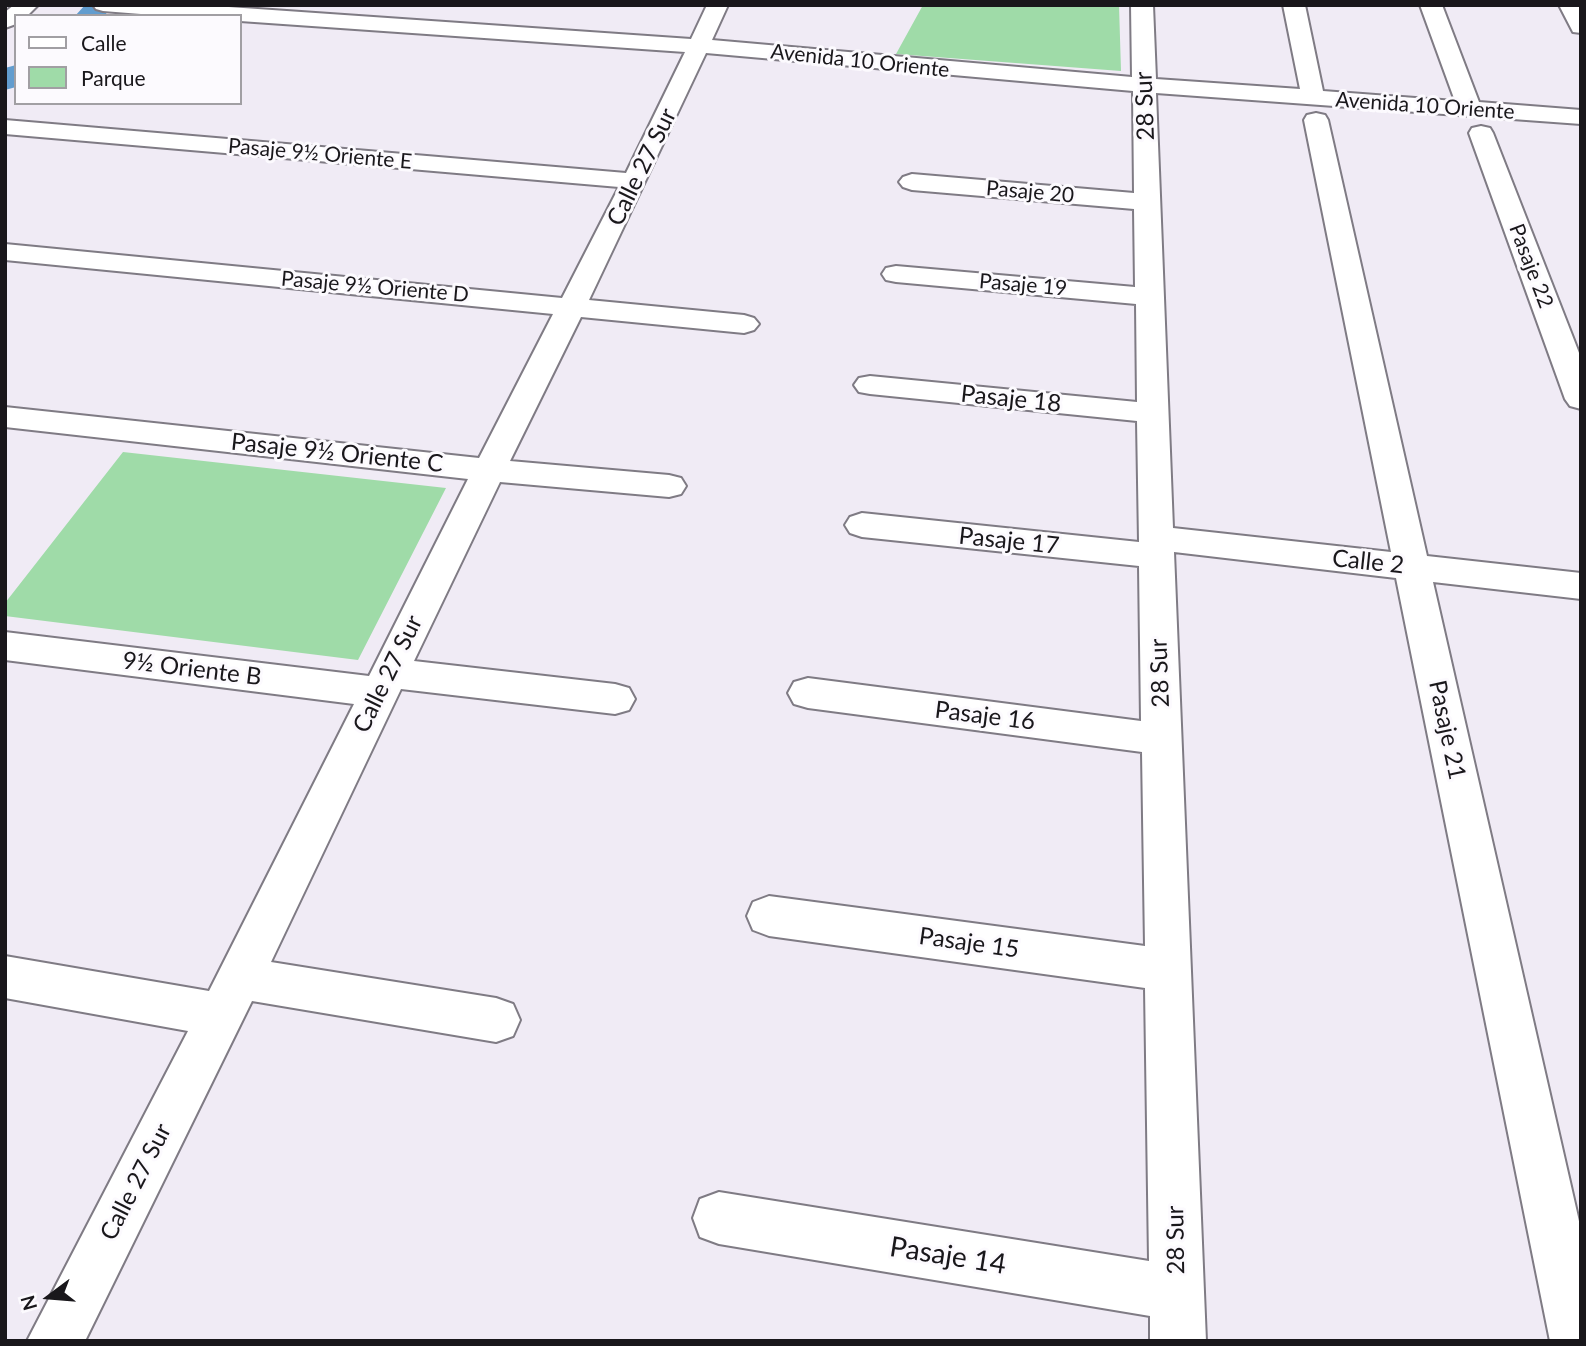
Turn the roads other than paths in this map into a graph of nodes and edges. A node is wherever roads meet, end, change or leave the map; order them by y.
1 (103, 5) edge
2 (718, 5) edge
3 (1142, 5) edge
4 (1294, 5) edge
5 (1431, 5) edge
6 (1569, 5) edge
7 (115, 6) edge
8 (136, 9) edge
9 (212, 14) edge
10 (242, 16) edge
11 (1581, 27) edge
12 (699, 46) junction
13 (1145, 96) junction
14 (1036, 98) dead end
15 (21, 105) edge
16 (1315, 109) junction
17 (1581, 117) edge
18 (5, 118) edge
19 (1475, 121) junction
20 (5, 127) edge
21 (1581, 140) edge
22 (635, 181) junction
23 (912, 182) dead end
24 (1147, 202) junction
25 (5, 252) edge
26 (895, 274) dead end
27 (1150, 297) junction
28 (572, 306) junction
29 (744, 324) dead end
30 (870, 384) dead end
31 (1581, 399) edge
32 (1153, 413) junction
33 (5, 417) edge
34 (489, 470) junction
35 (670, 486) dead end
36 (862, 525) dead end
37 (1156, 547) junction
38 (1412, 567) junction
39 (1581, 586) edge
40 (5, 646) edge
41 (384, 682) junction
42 (808, 693) dead end
43 (615, 699) dead end
44 (1161, 739) junction
45 (769, 916) dead end
46 (1169, 970) junction
47 (5, 978) edge
48 (230, 997) junction
49 (496, 1020) dead end
50 (719, 1219) dead end
51 (1178, 1317) edge
52 (55, 1341) edge
53 (1578, 1341) edge

1 - 7 street, Avenida 10 Oriente
2 - 12 street, Calle 27 Sur
3 - 13 street, 28 Sur
4 - 16 street, Pasaje 21
5 - 19 street, Pasaje 22
6 - 11 street
7 - 8 street, Avenida 10 Oriente
8 - 9 street, Avenida 10 Oriente
10 - 12 street, Avenida 10 Oriente
12 - 13 street, Avenida 10 Oriente
12 - 22 street, Calle 27 Sur
13 - 14 street, Avenida 10 Oriente
13 - 16 street, Avenida 10 Oriente
13 - 24 street, 28 Sur
15 - 18 street
16 - 19 street, Avenida 10 Oriente
16 - 38 street, Pasaje 21
17 - 19 street, Avenida 10 Oriente
19 - 21 street, Avenida 10 Oriente
19 - 31 street, Pasaje 22
20 - 22 street, Pasaje 9½ Oriente E
22 - 28 street, Calle 27 Sur
23 - 24 street, Pasaje 20
24 - 27 street, 28 Sur
25 - 28 street, Pasaje 9½ Oriente D
26 - 27 street, Pasaje 19
27 - 32 street, 28 Sur
28 - 29 street, Pasaje 9½ Oriente D
28 - 34 street, Calle 27 Sur
30 - 32 street, Pasaje 18
32 - 37 street, 28 Sur
33 - 34 street, Pasaje 9½ Oriente C
34 - 35 street, Pasaje 9½ Oriente C
34 - 41 street, Calle 27 Sur
36 - 37 street, Pasaje 17
37 - 38 street, Calle 2
37 - 44 street, 28 Sur
38 - 39 street, Calle 2
38 - 53 street, Pasaje 21
40 - 41 street, 9½ Oriente B
41 - 43 street, 9½ Oriente B
41 - 48 street, Calle 27 Sur
42 - 44 street, Pasaje 16
44 - 46 street, 28 Sur
45 - 46 street, Pasaje 15
46 - 51 street, 28 Sur
47 - 48 street
48 - 49 street
48 - 52 street, Calle 27 Sur
50 - 51 street, Pasaje 14

